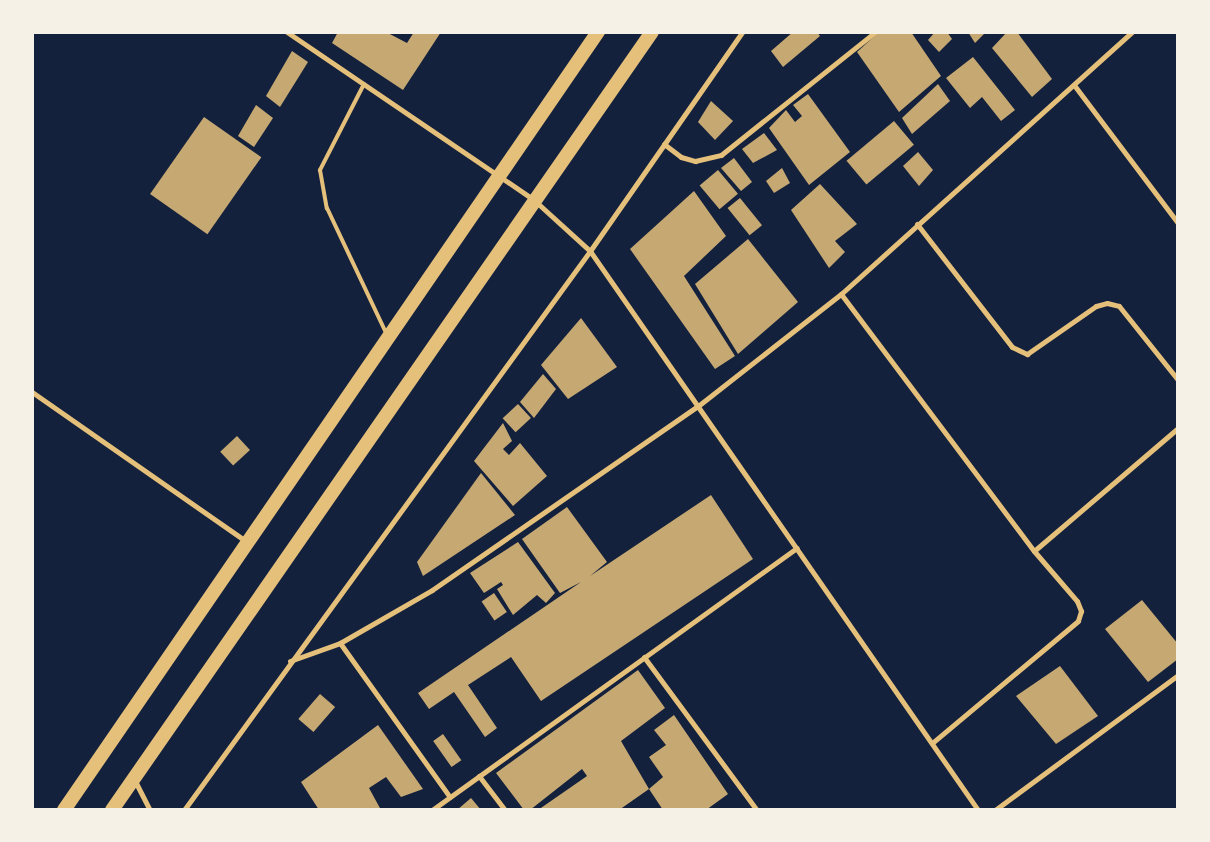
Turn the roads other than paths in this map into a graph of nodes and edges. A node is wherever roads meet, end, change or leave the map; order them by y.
1 (287, 32) edge
2 (598, 32) edge
3 (652, 32) edge
4 (742, 32) edge
5 (875, 32) edge
6 (1132, 32) edge
7 (364, 84) junction
8 (1074, 85) junction
9 (664, 144) junction
10 (498, 175) junction
11 (534, 200) junction
12 (1178, 223) edge
13 (917, 224) junction
14 (590, 251) junction
15 (841, 294) junction
16 (388, 338) junction
17 (1178, 380) edge
18 (32, 392) edge
19 (698, 406) junction
20 (1178, 428) edge
21 (249, 544) junction
22 (797, 548) junction
23 (1034, 551) junction
24 (340, 642) junction
25 (644, 657) junction
26 (290, 661) junction
27 (1178, 675) edge
28 (932, 743) junction
29 (479, 776) junction
30 (133, 778) junction
31 (450, 797) junction
32 (64, 810) edge
33 (112, 810) edge
34 (150, 810) edge
35 (184, 810) edge
36 (432, 810) edge
37 (505, 810) edge
38 (757, 810) edge
39 (978, 810) edge
40 (995, 810) edge

1 - 7 street
2 - 10 highway
3 - 11 highway
4 - 9 street
5 - 9 street
6 - 8 street
7 - 10 street
7 - 16 lane
8 - 12 street
8 - 13 street
9 - 14 street
10 - 11 street
10 - 16 highway
11 - 14 street
11 - 30 highway
13 - 15 street
13 - 17 street
14 - 19 street
14 - 26 street
15 - 19 street
15 - 23 street
16 - 21 highway
18 - 21 street
19 - 22 street
19 - 24 street
20 - 23 street
21 - 32 highway
22 - 25 street
22 - 28 street
23 - 28 street
24 - 26 street
24 - 31 street
25 - 29 street
25 - 38 street
26 - 35 street
27 - 40 street
28 - 39 street
29 - 31 street
29 - 37 street
30 - 33 highway
30 - 34 street
31 - 36 street

